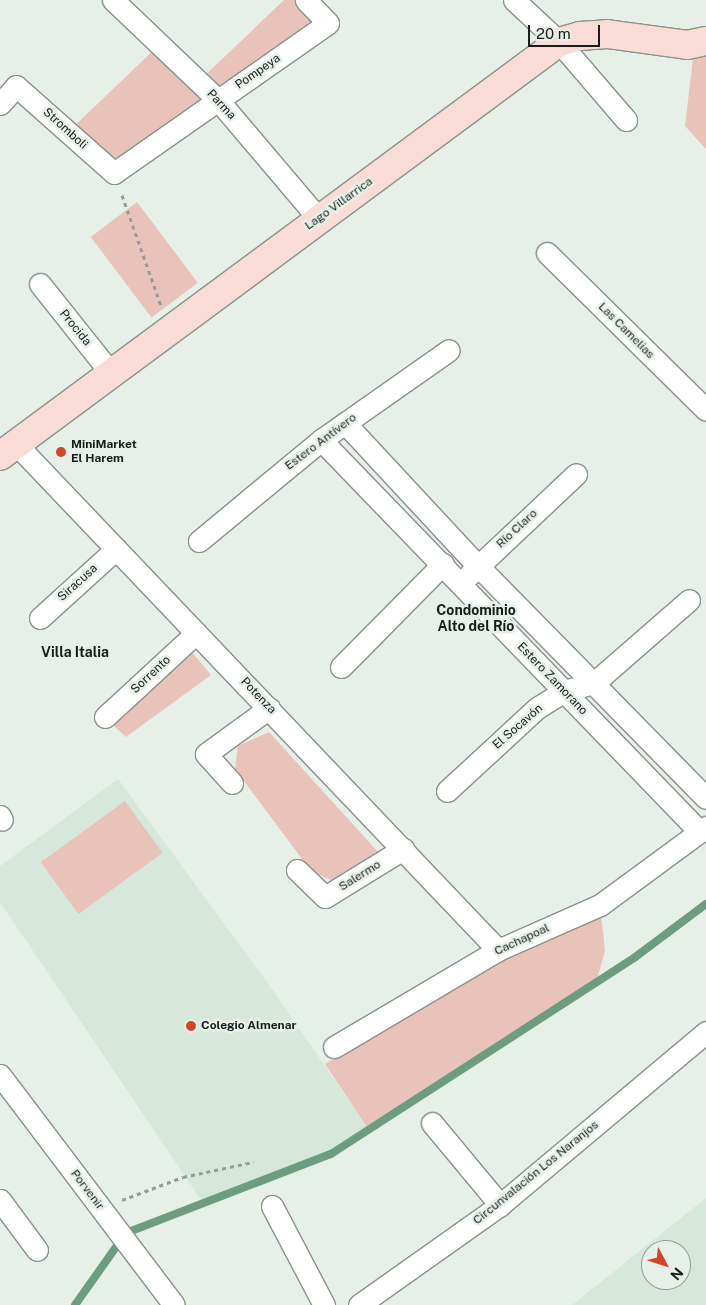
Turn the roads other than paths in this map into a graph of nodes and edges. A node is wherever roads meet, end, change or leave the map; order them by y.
1 (113, 0) edge
2 (306, 0) edge
3 (514, 0) edge
4 (706, 41) edge
5 (559, 42) junction
6 (218, 100) junction
7 (0, 104) edge
8 (626, 120) dead end
9 (114, 173) joint
10 (319, 219) junction
11 (547, 252) dead end
12 (40, 284) dead end
13 (449, 350) dead end
14 (110, 372) junction
15 (706, 410) edge
16 (345, 423) junction
17 (321, 440) junction
18 (8, 450) edge
19 (576, 474) dead end
20 (199, 541) dead end
21 (116, 549) junction
22 (443, 564) junction
23 (478, 566) junction
24 (460, 584) junction
25 (690, 600) dead end
26 (40, 618) dead end
27 (196, 633) junction
28 (341, 667) dead end
29 (594, 683) junction
30 (564, 691) junction
31 (269, 708) junction
32 (105, 717) dead end
33 (232, 783) dead end
34 (447, 791) dead end
35 (706, 798) edge
36 (703, 829) edge
37 (402, 849) junction
38 (297, 870) dead end
39 (498, 950) junction
40 (706, 1032) edge
41 (334, 1047) dead end
42 (0, 1075) edge
43 (432, 1123) dead end
44 (500, 1205) junction
45 (272, 1206) dead end
46 (2, 1207) edge
47 (37, 1250) dead end
48 (174, 1305) edge
49 (324, 1305) edge
50 (358, 1305) edge

1 - 6 street, Parma
2 - 6 street, Pompeya
3 - 5 street
4 - 5 street, Lago Villarrica
5 - 8 street
5 - 10 street, Lago Villarrica
6 - 9 street, Pompeya
6 - 10 street, Parma
7 - 9 street, Stromboli
10 - 14 street, Lago Villarrica
11 - 15 street, Las Camelias
12 - 14 street, Procida
13 - 16 street, Estero Antívero
14 - 18 street, Lago Villarrica
16 - 17 street, Estero Antívero
16 - 23 street
17 - 20 street, Estero Antívero
17 - 22 street, Estero Zamorano
18 - 21 street, Potenza
19 - 23 street, Río Claro
21 - 26 street, Siracusa
21 - 27 street, Potenza
22 - 24 street, Estero Zamorano
22 - 28 street
23 - 24 street, Río Claro
23 - 29 street
24 - 30 street, Estero Zamorano
25 - 29 street, El Socavón
27 - 31 street, Potenza
27 - 32 street, Sorrento
29 - 30 street, El Socavón
29 - 35 street
30 - 34 street, El Socavón
30 - 36 street, Estero Zamorano
31 - 33 street
31 - 37 street, Potenza
36 - 39 street, Cachapoal
37 - 38 street, Salermo
37 - 39 street, Potenza
39 - 41 street, Cachapoal
40 - 44 street, Circunvalación Los Naranjos
42 - 48 street, Porvenir
43 - 44 street
44 - 50 street, Circunvalación Los Naranjos
45 - 49 street
46 - 47 street

